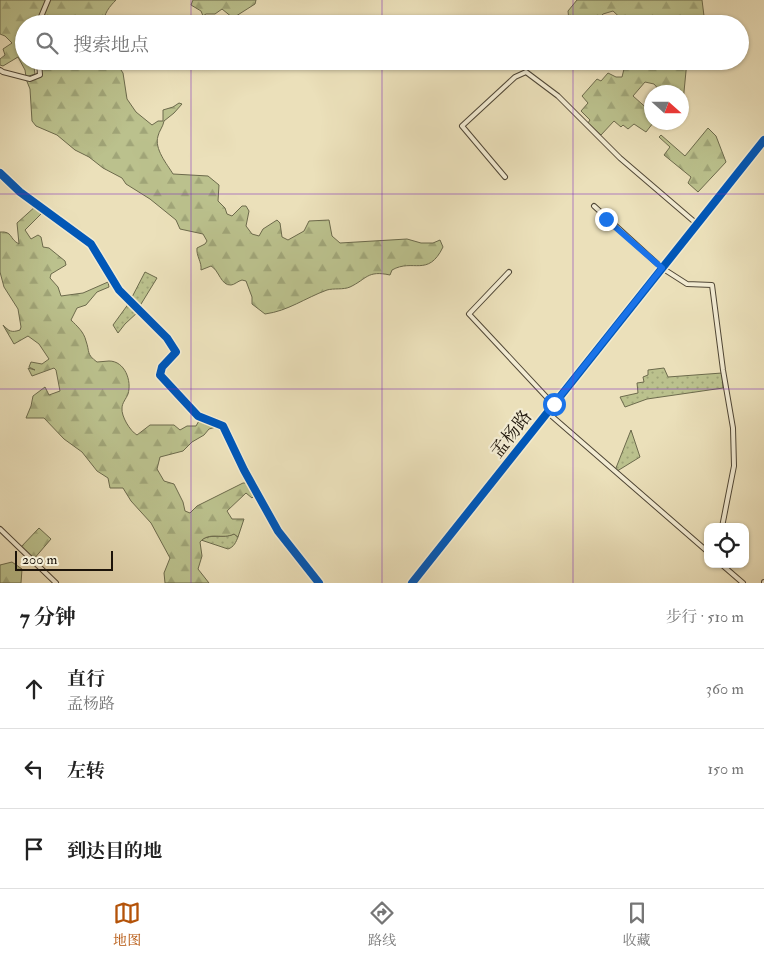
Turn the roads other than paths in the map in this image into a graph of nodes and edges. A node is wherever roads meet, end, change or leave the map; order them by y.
1 (48, 0) edge
2 (42, 15) edge
3 (0, 70) edge
4 (40, 70) edge
5 (764, 140) edge
6 (0, 173) edge
7 (505, 177) dead end
8 (594, 206) dead end
9 (697, 224) junction
10 (662, 268) junction
11 (509, 272) dead end
12 (554, 404) junction
13 (547, 412) junction
14 (723, 523) edge
15 (0, 529) edge
16 (704, 549) edge
17 (726, 568) edge
18 (56, 583) edge
19 (319, 583) edge
20 (412, 583) edge
21 (743, 583) edge

1 - 2 street
3 - 4 street
5 - 9 street, 孟杨路
6 - 19 street
7 - 9 street
8 - 10 street
9 - 10 street, 孟杨路
10 - 12 street, 孟杨路
10 - 14 street
11 - 12 street
12 - 13 street, 孟杨路
13 - 16 street
13 - 20 street, 孟杨路
15 - 18 street
17 - 21 street

